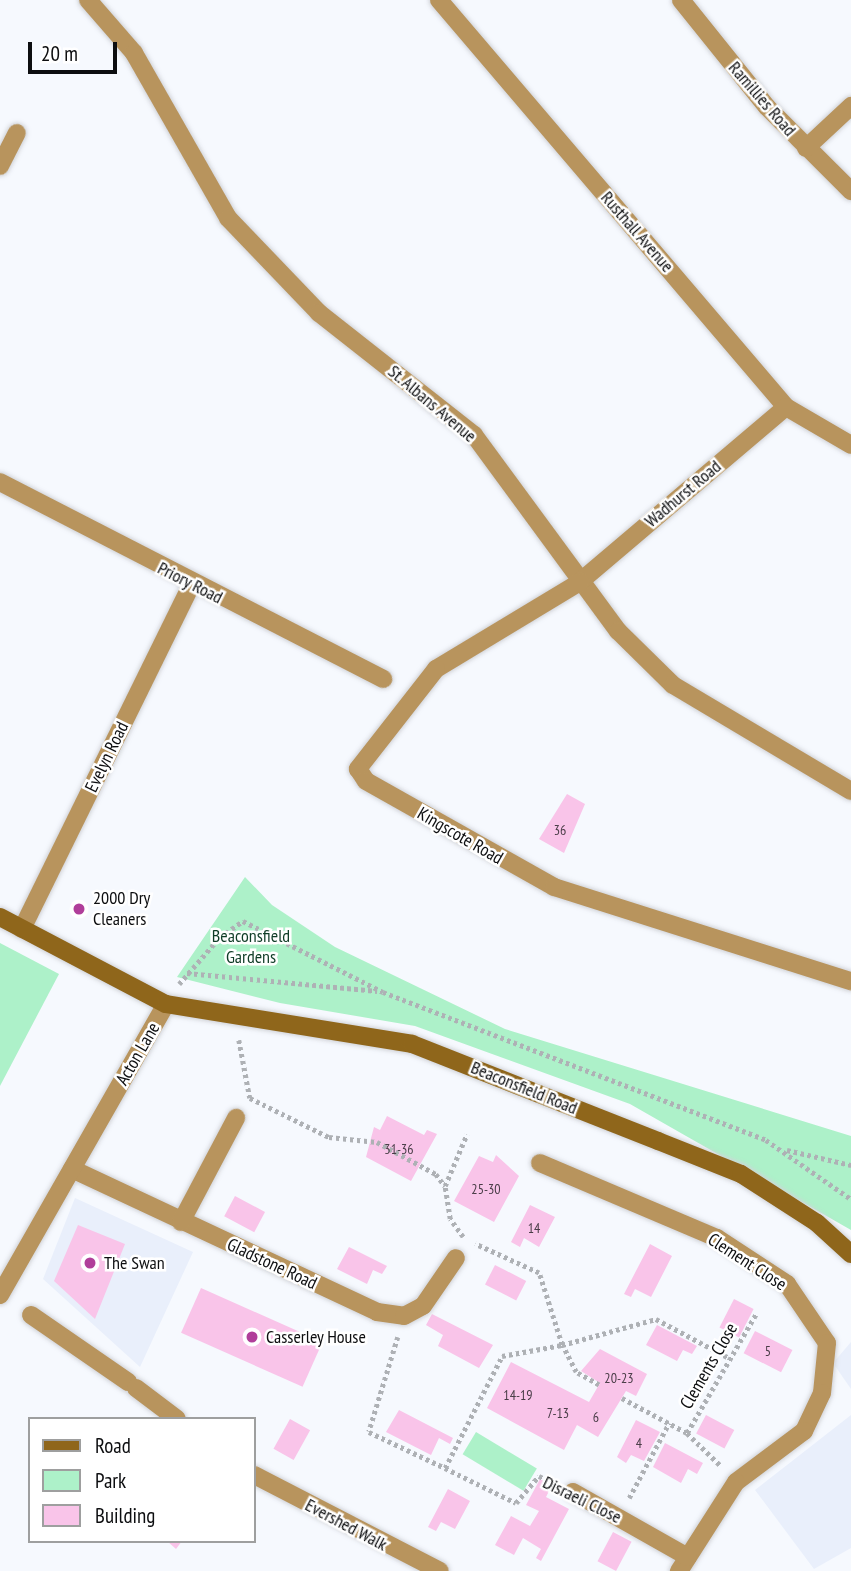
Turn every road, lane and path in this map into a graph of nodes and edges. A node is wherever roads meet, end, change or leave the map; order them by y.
1 (88, 0) edge
2 (439, 0) edge
3 (681, 0) edge
4 (851, 106) edge
5 (17, 133) dead end
6 (806, 148) junction
7 (0, 166) edge
8 (851, 191) edge
9 (786, 407) junction
10 (851, 445) edge
11 (0, 482) edge
12 (580, 582) junction
13 (191, 585) junction
14 (383, 679) dead end
15 (851, 791) edge
16 (0, 917) edge
17 (22, 929) junction
18 (851, 981) edge
19 (383, 992) junction
20 (166, 1004) junction
21 (242, 1045) dead end
22 (236, 1118) dead end
23 (467, 1134) dead end
24 (776, 1146) junction
25 (540, 1163) dead end
26 (851, 1165) edge
27 (72, 1169) junction
28 (445, 1186) junction
29 (851, 1199) edge
30 (181, 1222) junction
31 (466, 1240) junction
32 (851, 1254) edge
33 (456, 1258) joint
34 (8, 1262) edge
35 (0, 1295) edge
36 (756, 1314) dead end
37 (31, 1315) dead end
38 (404, 1316) junction
39 (562, 1345) junction
40 (729, 1357) junction
41 (599, 1385) dead end
42 (622, 1398) dead end
43 (174, 1417) edge
44 (669, 1423) junction
45 (687, 1433) junction
46 (445, 1468) junction
47 (256, 1476) edge
48 (736, 1482) junction
49 (573, 1492) joint
50 (618, 1518) junction
51 (683, 1564) edge
52 (440, 1571) edge

1 - 12 street, St. Albans Avenue
2 - 9 street, Rusthall Avenue
3 - 6 street, Ramillies Road
4 - 6 street
5 - 7 street
6 - 8 street, Ramillies Road
9 - 10 street, Rusthall Avenue
9 - 12 street, Wadhurst Road
11 - 13 street, Priory Road
12 - 15 street, St. Albans Avenue
12 - 18 street, Kingscote Road
13 - 14 street, Priory Road
13 - 17 street, Evelyn Road
16 - 17 main road, Acton Lane
17 - 20 main road, Acton Lane
19 - 19 path
19 - 24 path
20 - 27 street, Acton Lane
20 - 32 main road, Beaconsfield Road
21 - 28 path
22 - 30 street
23 - 28 path
24 - 26 path
24 - 29 path
25 - 48 street, Clement Close
27 - 30 street, Gladstone Road
27 - 34 street, Acton Lane
28 - 31 path
30 - 38 street, Gladstone Road
31 - 33 path
31 - 39 path
33 - 38 street
34 - 35 street, Acton Lane
36 - 40 path, Clements Close
37 - 43 street
38 - 46 path, Disraeli Close
39 - 40 path
39 - 41 path
39 - 46 path
40 - 45 path, Clements Close
42 - 44 path
44 - 45 path
44 - 50 path
45 - 48 path
46 - 49 path, Disraeli Close
47 - 52 street, Evershed Walk
48 - 51 street, Clement Close
49 - 50 street, Disraeli Close
50 - 51 street, Disraeli Close

